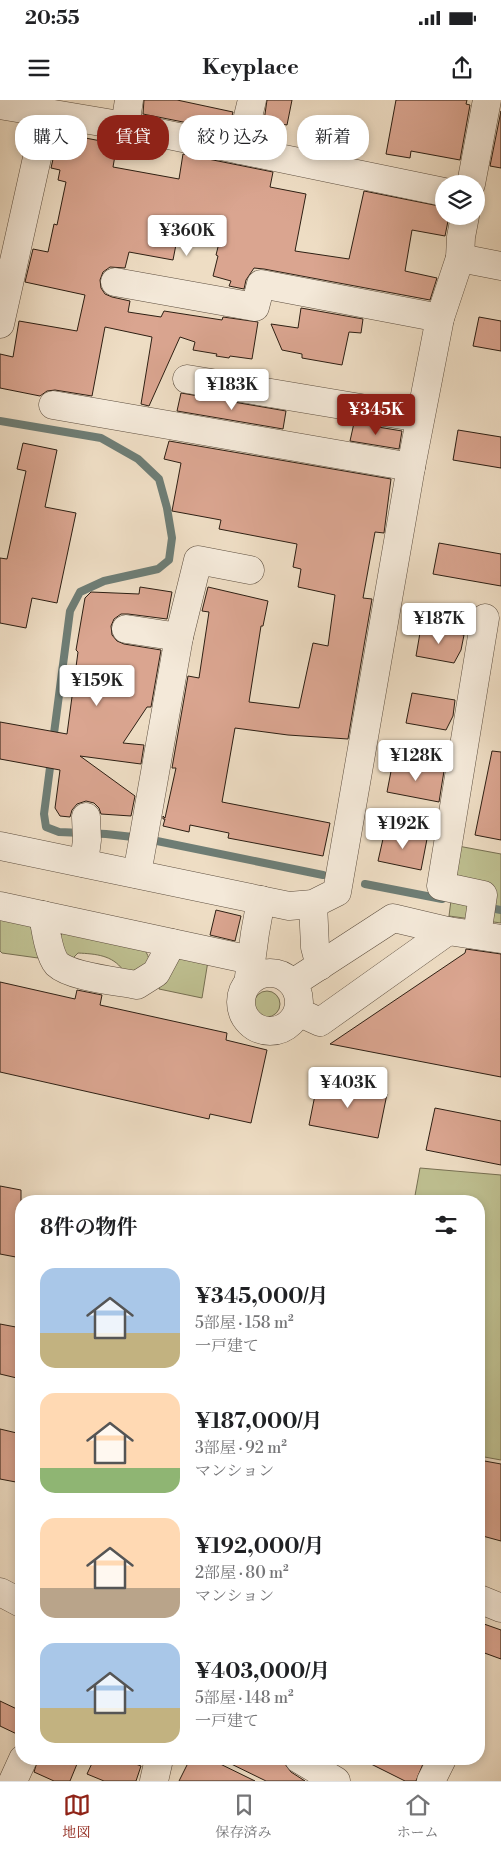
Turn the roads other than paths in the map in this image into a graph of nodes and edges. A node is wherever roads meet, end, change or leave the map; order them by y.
1 (252, 100) edge
2 (487, 100) edge
3 (0, 105) edge
4 (47, 113) junction
5 (127, 113) edge
6 (248, 115) edge
7 (179, 130) edge
8 (287, 160) edge
9 (473, 175) edge
10 (435, 190) edge
11 (463, 225) edge
12 (460, 258) junction
13 (501, 266) edge
14 (115, 282) dead end
15 (440, 318) junction
16 (0, 324) edge
17 (187, 379) dead end
18 (53, 405) dead end
19 (420, 418) junction
20 (411, 467) junction
21 (250, 570) dead end
22 (485, 618) dead end
23 (126, 629) dead end
24 (179, 637) junction
25 (0, 846) edge
26 (137, 874) junction
27 (261, 900) junction
28 (313, 904) junction
29 (0, 906) edge
30 (43, 915) junction
31 (485, 921) edge
32 (448, 930) junction
33 (172, 943) junction
34 (320, 966) junction
35 (250, 971) junction
36 (293, 983) junction
37 (298, 1012) junction
38 (0, 1592) edge
39 (15, 1600) edge
40 (485, 1601) edge
41 (501, 1608) edge
42 (20, 1765) edge
43 (158, 1765) edge
44 (439, 1765) edge
45 (13, 1781) edge
46 (154, 1781) edge
47 (431, 1781) edge

1 - 6 street
2 - 9 street
3 - 4 street
4 - 5 street
4 - 16 street
5 - 7 street
8 - 10 street
11 - 12 street
12 - 13 street
12 - 15 street
14 - 15 street
15 - 19 street
17 - 19 street
18 - 20 street
19 - 20 street
20 - 28 street
21 - 24 street
22 - 31 street
23 - 24 street
24 - 26 street
25 - 26 street
26 - 27 street
27 - 28 street
27 - 35 street
28 - 34 street
29 - 30 street
30 - 33 street
30 - 33 street
31 - 32 street
32 - 34 street
32 - 37 street
33 - 35 street
34 - 36 street
35 - 36 street
35 - 37 street
36 - 37 street
38 - 39 street
40 - 41 street
42 - 45 street
43 - 46 street
44 - 47 street

